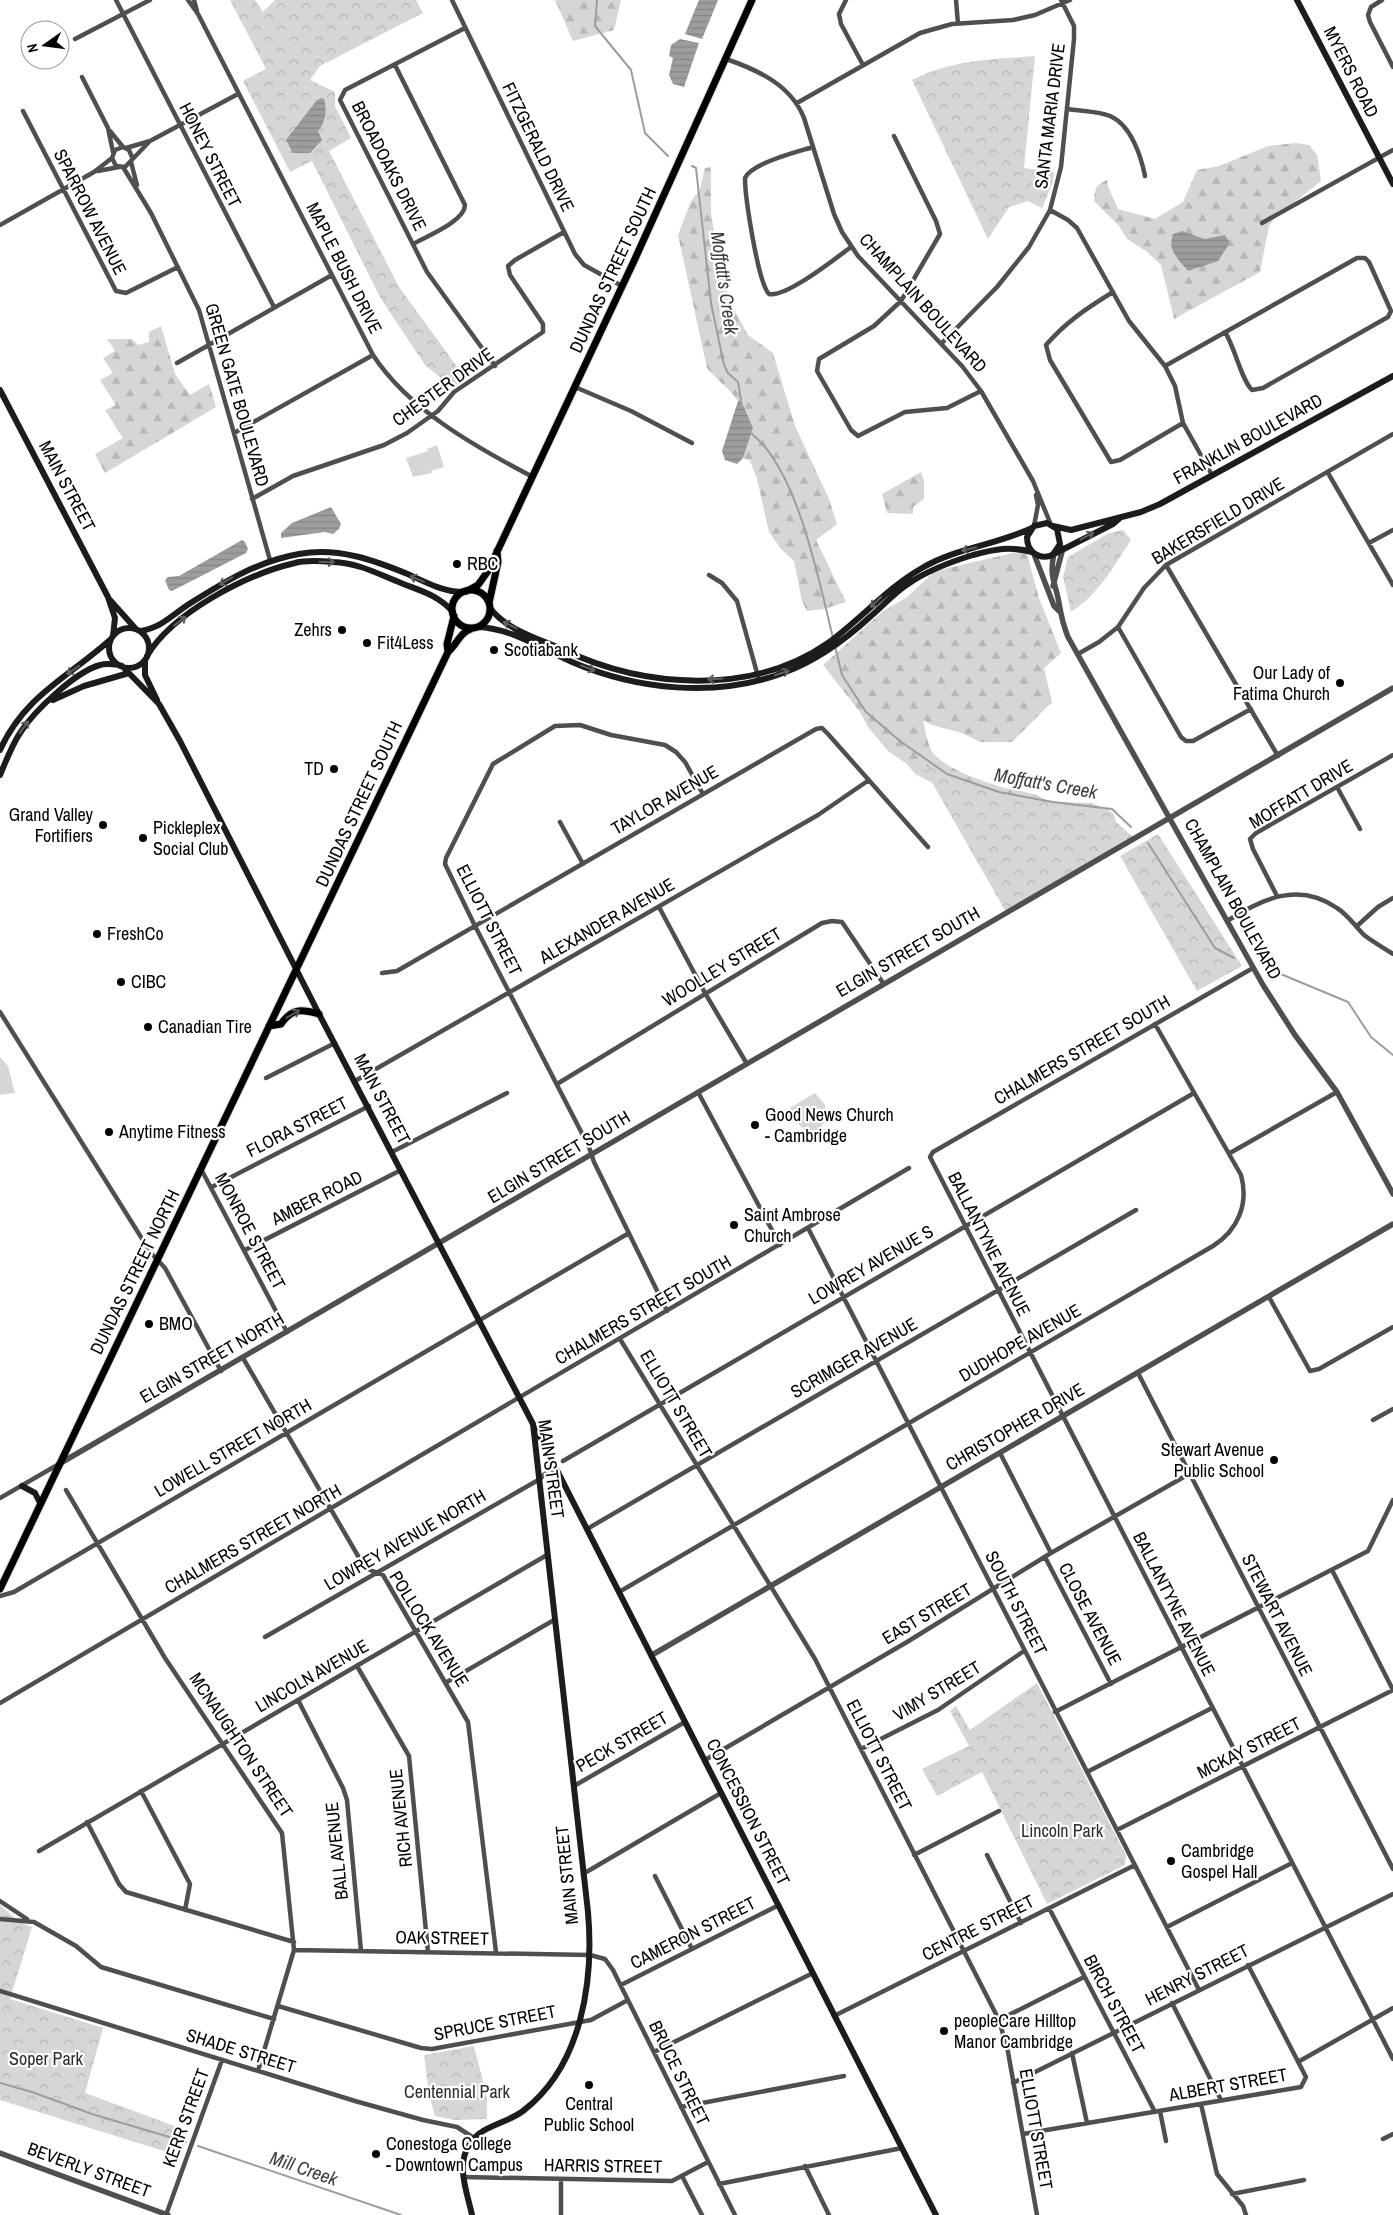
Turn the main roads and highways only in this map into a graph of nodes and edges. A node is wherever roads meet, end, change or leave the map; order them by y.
1 (752, 0) edge
2 (1297, 0) edge
3 (1393, 184) edge
4 (1391, 376) edge
5 (0, 390) edge
6 (1120, 518) junction
7 (1052, 525) junction
8 (1033, 527) junction
9 (498, 551) junction
10 (1033, 553) junction
11 (1054, 553) junction
12 (466, 592) junction
13 (108, 597) junction
14 (490, 605) junction
15 (454, 614) junction
16 (475, 627) junction
17 (138, 630) junction
18 (112, 638) junction
19 (841, 638) junction
20 (448, 652) junction
21 (146, 658) junction
22 (120, 666) junction
23 (129, 673) junction
24 (758, 676) junction
25 (159, 704) junction
26 (43, 706) junction
27 (0, 750) edge
28 (0, 775) edge
29 (297, 969) junction
30 (319, 1014) junction
31 (269, 1026) junction
32 (533, 1424) junction
33 (22, 1486) road end
34 (40, 1503) junction
35 (0, 1589) edge
36 (472, 2215) edge
37 (936, 2215) edge

1 - 9 main road, DUNDAS STREET SOUTH
2 - 3 main road, MYERS ROAD
4 - 6 main road, FRANKLIN BOULEVARD
5 - 13 main road, MAIN STREET
6 - 7 main road, FRANKLIN BOULEVARD
11 -> 6 main road, FRANKLIN BOULEVARD
7 - 8 main road
7 - 11 main road
8 - 10 main road
8 -> 19 main road
9 - 12 main road, DUNDAS STREET SOUTH
9 - 14 main road, DUNDAS STREET SOUTH
10 - 11 main road
10 - 19 main road
12 - 14 main road
12 - 15 main road
12 -> 17 main road
13 - 17 main road, MAIN STREET
13 - 18 main road, MAIN STREET
14 - 16 main road
24 -> 14 main road
15 - 16 main road
15 - 20 main road, DUNDAS STREET SOUTH
21 -> 15 main road
16 - 20 main road, DUNDAS STREET SOUTH
16 -> 24 main road
17 - 18 main road
17 - 21 main road
18 - 22 main road
18 -> 27 main road
19 - 24 main road
20 - 29 main road, DUNDAS STREET SOUTH
21 - 22 main road
21 - 25 main road, MAIN STREET
22 - 23 main road, MAIN STREET
22 - 26 main road
23 - 25 main road, MAIN STREET
23 - 26 main road
25 - 29 main road, MAIN STREET
28 -> 26 main road
29 - 30 main road, MAIN STREET
29 - 31 main road, DUNDAS STREET NORTH
31 -> 30 main road
30 - 32 main road, MAIN STREET
31 - 34 main road, DUNDAS STREET NORTH
32 - 36 main road, MAIN STREET
32 - 37 main road, CONCESSION STREET
33 - 34 main road
34 - 35 main road, DUNDAS STREET NORTH

